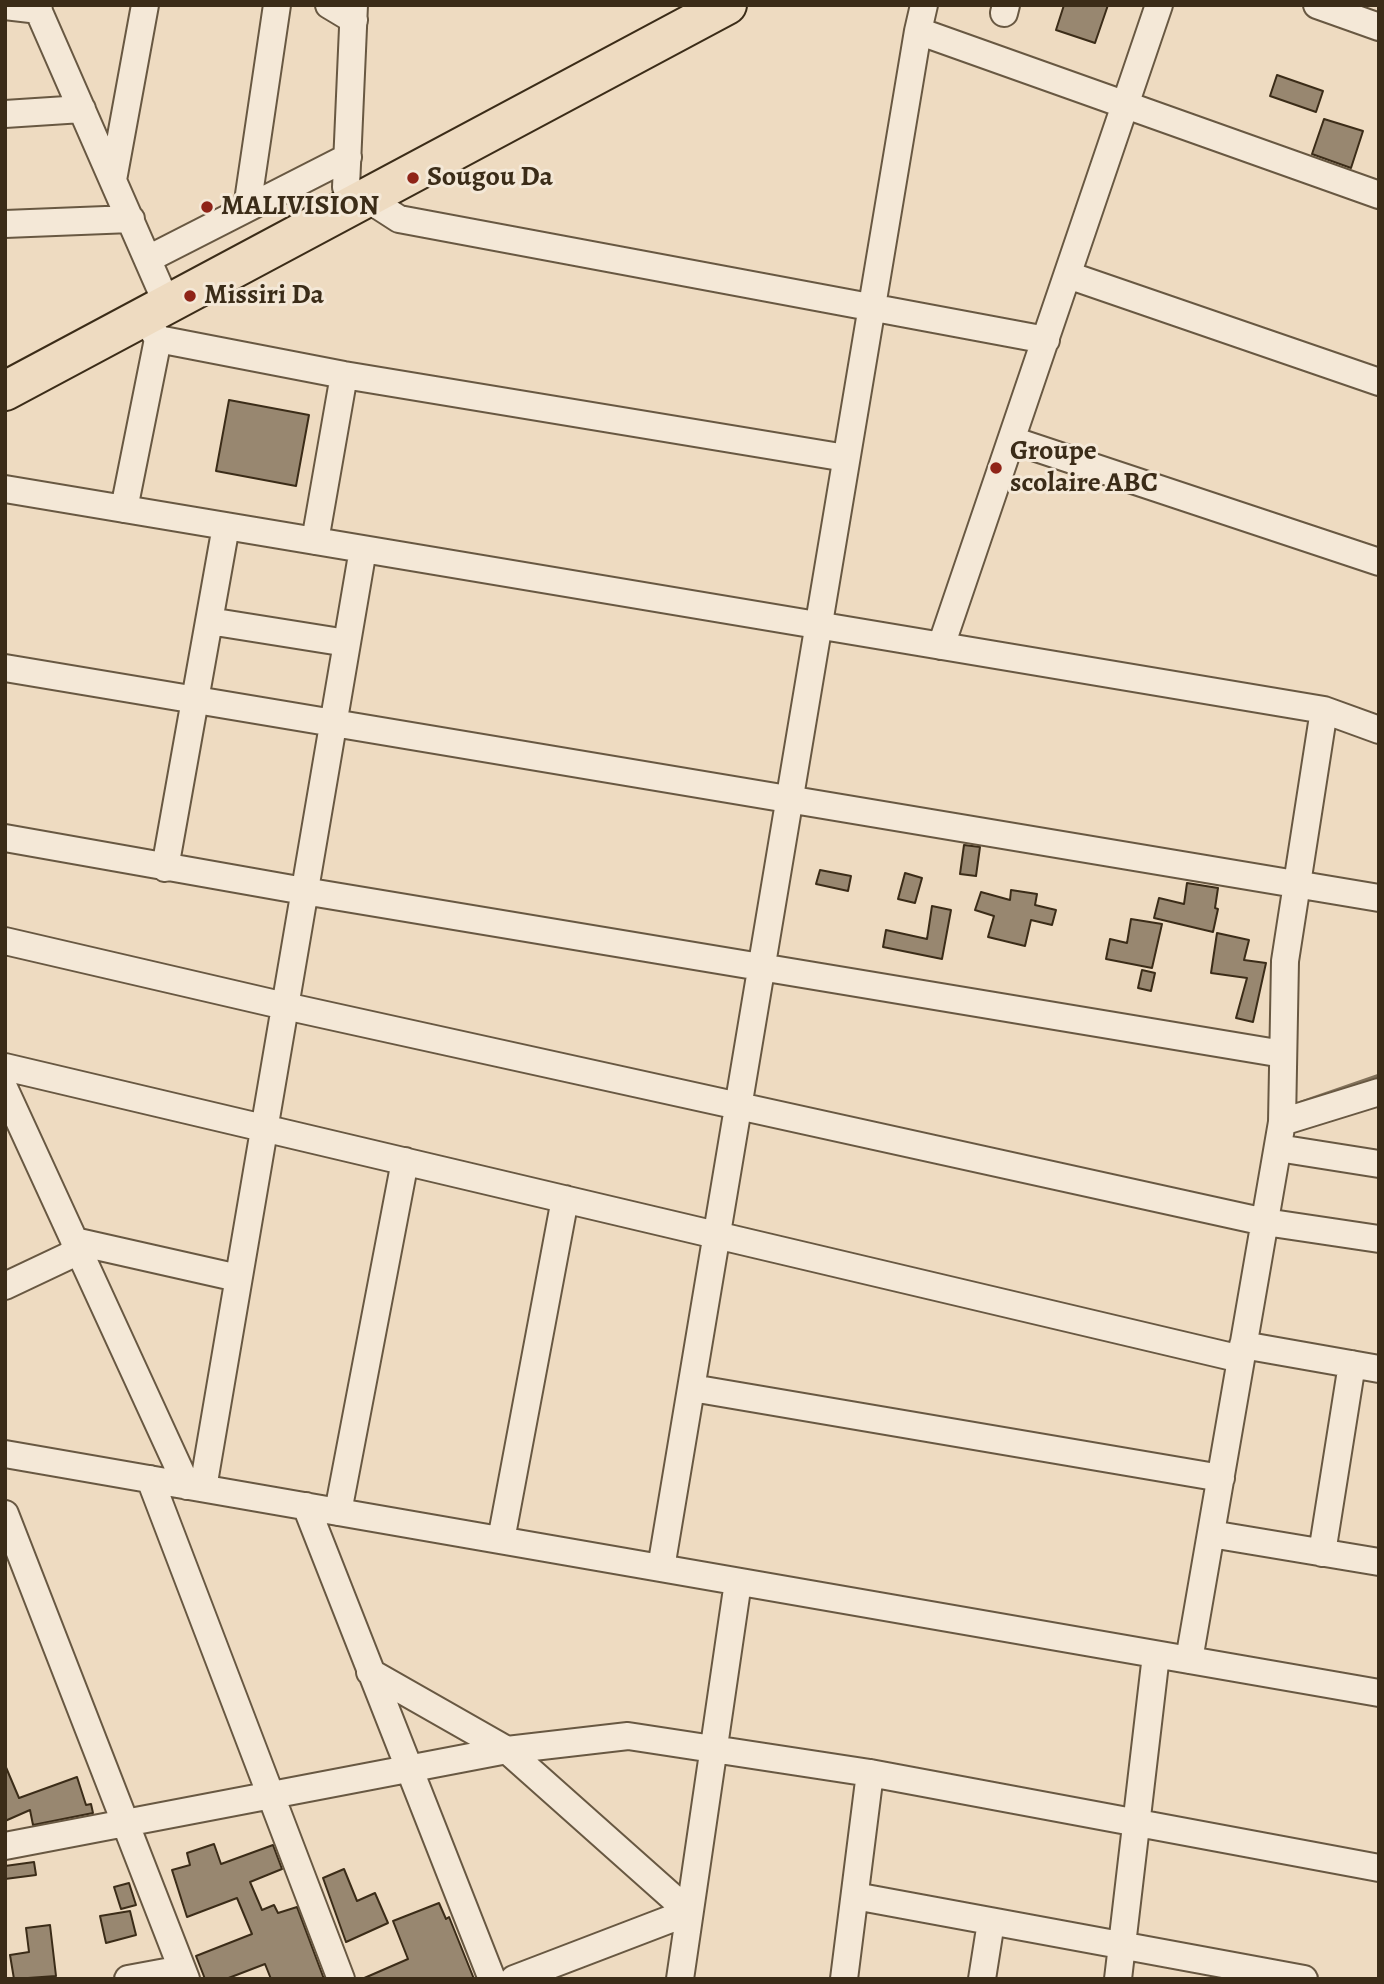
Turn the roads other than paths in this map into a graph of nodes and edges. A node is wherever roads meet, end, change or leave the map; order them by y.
1 (145, 5) edge
2 (277, 5) edge
3 (329, 5) edge
4 (687, 5) edge
5 (727, 5) edge
6 (924, 5) edge
7 (1159, 5) edge
8 (1317, 5) edge
9 (5, 6) edge
10 (38, 8) edge
11 (354, 13) edge
12 (1379, 27) edge
13 (918, 31) junction
14 (1125, 104) junction
15 (82, 110) junction
16 (5, 114) edge
17 (113, 180) junction
18 (354, 181) junction
19 (1379, 195) edge
20 (247, 208) junction
21 (131, 219) junction
22 (5, 224) edge
23 (1068, 275) junction
24 (153, 300) junction
25 (871, 308) junction
26 (1046, 340) junction
27 (5, 371) edge
28 (344, 374) junction
29 (1379, 382) edge
30 (5, 391) edge
31 (1012, 440) junction
32 (846, 458) junction
33 (5, 489) edge
34 (124, 509) junction
35 (226, 526) junction
36 (315, 541) junction
37 (363, 549) junction
38 (1379, 562) edge
39 (209, 621) junction
40 (818, 625) junction
41 (347, 643) junction
42 (941, 646) junction
43 (5, 668) edge
44 (194, 702) junction
45 (1324, 710) junction
46 (332, 725) junction
47 (1379, 730) edge
48 (789, 801) junction
49 (5, 838) edge
50 (165, 867) junction
51 (1295, 885) junction
52 (304, 891) junction
53 (1379, 898) edge
54 (5, 941) edge
55 (761, 968) junction
56 (285, 1006) junction
57 (1283, 1054) junction
58 (5, 1067) edge
59 (5, 1090) edge
60 (1379, 1091) edge
61 (739, 1106) junction
62 (1282, 1122) junction
63 (264, 1128) junction
64 (1278, 1148) junction
65 (405, 1161) junction
66 (1379, 1164) edge
67 (565, 1199) junction
68 (1265, 1222) junction
69 (718, 1236) junction
70 (1379, 1239) edge
71 (76, 1246) junction
72 (238, 1278) junction
73 (5, 1286) edge
74 (1242, 1352) junction
75 (1352, 1364) junction
76 (1379, 1369) edge
77 (692, 1388) junction
78 (5, 1454) edge
79 (1221, 1478) junction
80 (150, 1479) junction
81 (195, 1487) junction
82 (306, 1506) junction
83 (338, 1512) junction
84 (5, 1514) edge
85 (1211, 1534) junction
86 (501, 1540) junction
87 (1322, 1553) junction
88 (1379, 1562) edge
89 (662, 1568) junction
90 (17, 1575) edge
91 (738, 1582) junction
92 (1156, 1654) junction
93 (1189, 1660) junction
94 (370, 1672) junction
95 (1379, 1693) edge
96 (713, 1749) junction
97 (508, 1750) junction
98 (411, 1768) junction
99 (870, 1773) junction
100 (273, 1795) junction
101 (128, 1822) junction
102 (1136, 1822) junction
103 (5, 1846) edge
104 (1379, 1868) edge
105 (855, 1896) junction
106 (689, 1912) junction
107 (991, 1922) junction
108 (1122, 1945) junction
109 (184, 1974) edge
110 (128, 1979) edge
111 (341, 1979) edge
112 (492, 1979) edge
113 (514, 1979) edge
114 (680, 1979) edge
115 (844, 1979) edge
116 (982, 1979) edge
117 (1118, 1979) edge
118 (1304, 1979) edge

1 - 17 street
2 - 20 street
3 - 11 street
4 - 18 highway
5 - 18 highway
6 - 13 street
7 - 14 street
8 - 12 street
9 - 10 street
10 - 15 street
11 - 18 street
13 - 14 street
13 - 25 street
14 - 19 street
14 - 23 street
15 - 16 street
15 - 17 street
17 - 21 street
18 - 20 street
18 - 24 highway
18 - 25 street
20 - 24 street
21 - 22 street
21 - 24 street
23 - 26 street
23 - 29 street
24 - 27 highway
24 - 28 street
24 - 30 highway
24 - 34 street
25 - 26 street
25 - 32 street
26 - 31 street
28 - 32 street
28 - 36 street
31 - 38 street
31 - 42 street
32 - 40 street
33 - 34 street
34 - 35 street
35 - 36 street
35 - 39 street
36 - 37 street
37 - 40 street
37 - 41 street
39 - 41 street
39 - 44 street
40 - 42 street
40 - 48 street
41 - 46 street
42 - 45 street
43 - 44 street
44 - 46 street
44 - 50 street
45 - 47 street
45 - 51 street
46 - 48 street
46 - 52 street
48 - 51 street
48 - 55 street
49 - 50 street
50 - 52 street
51 - 53 street
51 - 57 street
52 - 55 street
52 - 56 street
54 - 56 street
55 - 57 street
55 - 61 street
56 - 61 street
56 - 63 street
57 - 62 street
58 - 63 street
59 - 71 street
60 - 62 street
61 - 68 street
61 - 69 street
62 - 64 street
63 - 65 street
63 - 72 street
64 - 66 street
64 - 68 street
65 - 67 street
65 - 83 street
67 - 69 street
67 - 86 street
68 - 70 street
68 - 74 street
69 - 74 street
69 - 77 street
71 - 72 street
71 - 73 street
71 - 81 street
72 - 81 street
74 - 75 street
74 - 79 street
75 - 76 street
75 - 87 street
77 - 79 street
77 - 89 street
78 - 80 street
79 - 85 street
80 - 81 street
80 - 100 street
81 - 82 street
82 - 83 street
82 - 94 street
83 - 86 street
84 - 90 street
85 - 87 street
85 - 93 street
86 - 89 street
87 - 88 street
89 - 91 street
90 - 101 street
91 - 92 street
91 - 96 street
92 - 93 street
92 - 102 street
93 - 95 street
94 - 97 street
94 - 98 street
96 - 97 street
96 - 99 street
96 - 106 street
97 - 98 street
97 - 106 street
98 - 100 street
98 - 112 street
99 - 102 street
99 - 105 street
100 - 101 street
100 - 111 street
101 - 103 street
101 - 109 street
102 - 104 street
102 - 108 street
105 - 107 street
105 - 115 street
106 - 113 street
106 - 114 street
107 - 108 street
107 - 116 street
108 - 117 street
108 - 118 street
109 - 110 street

